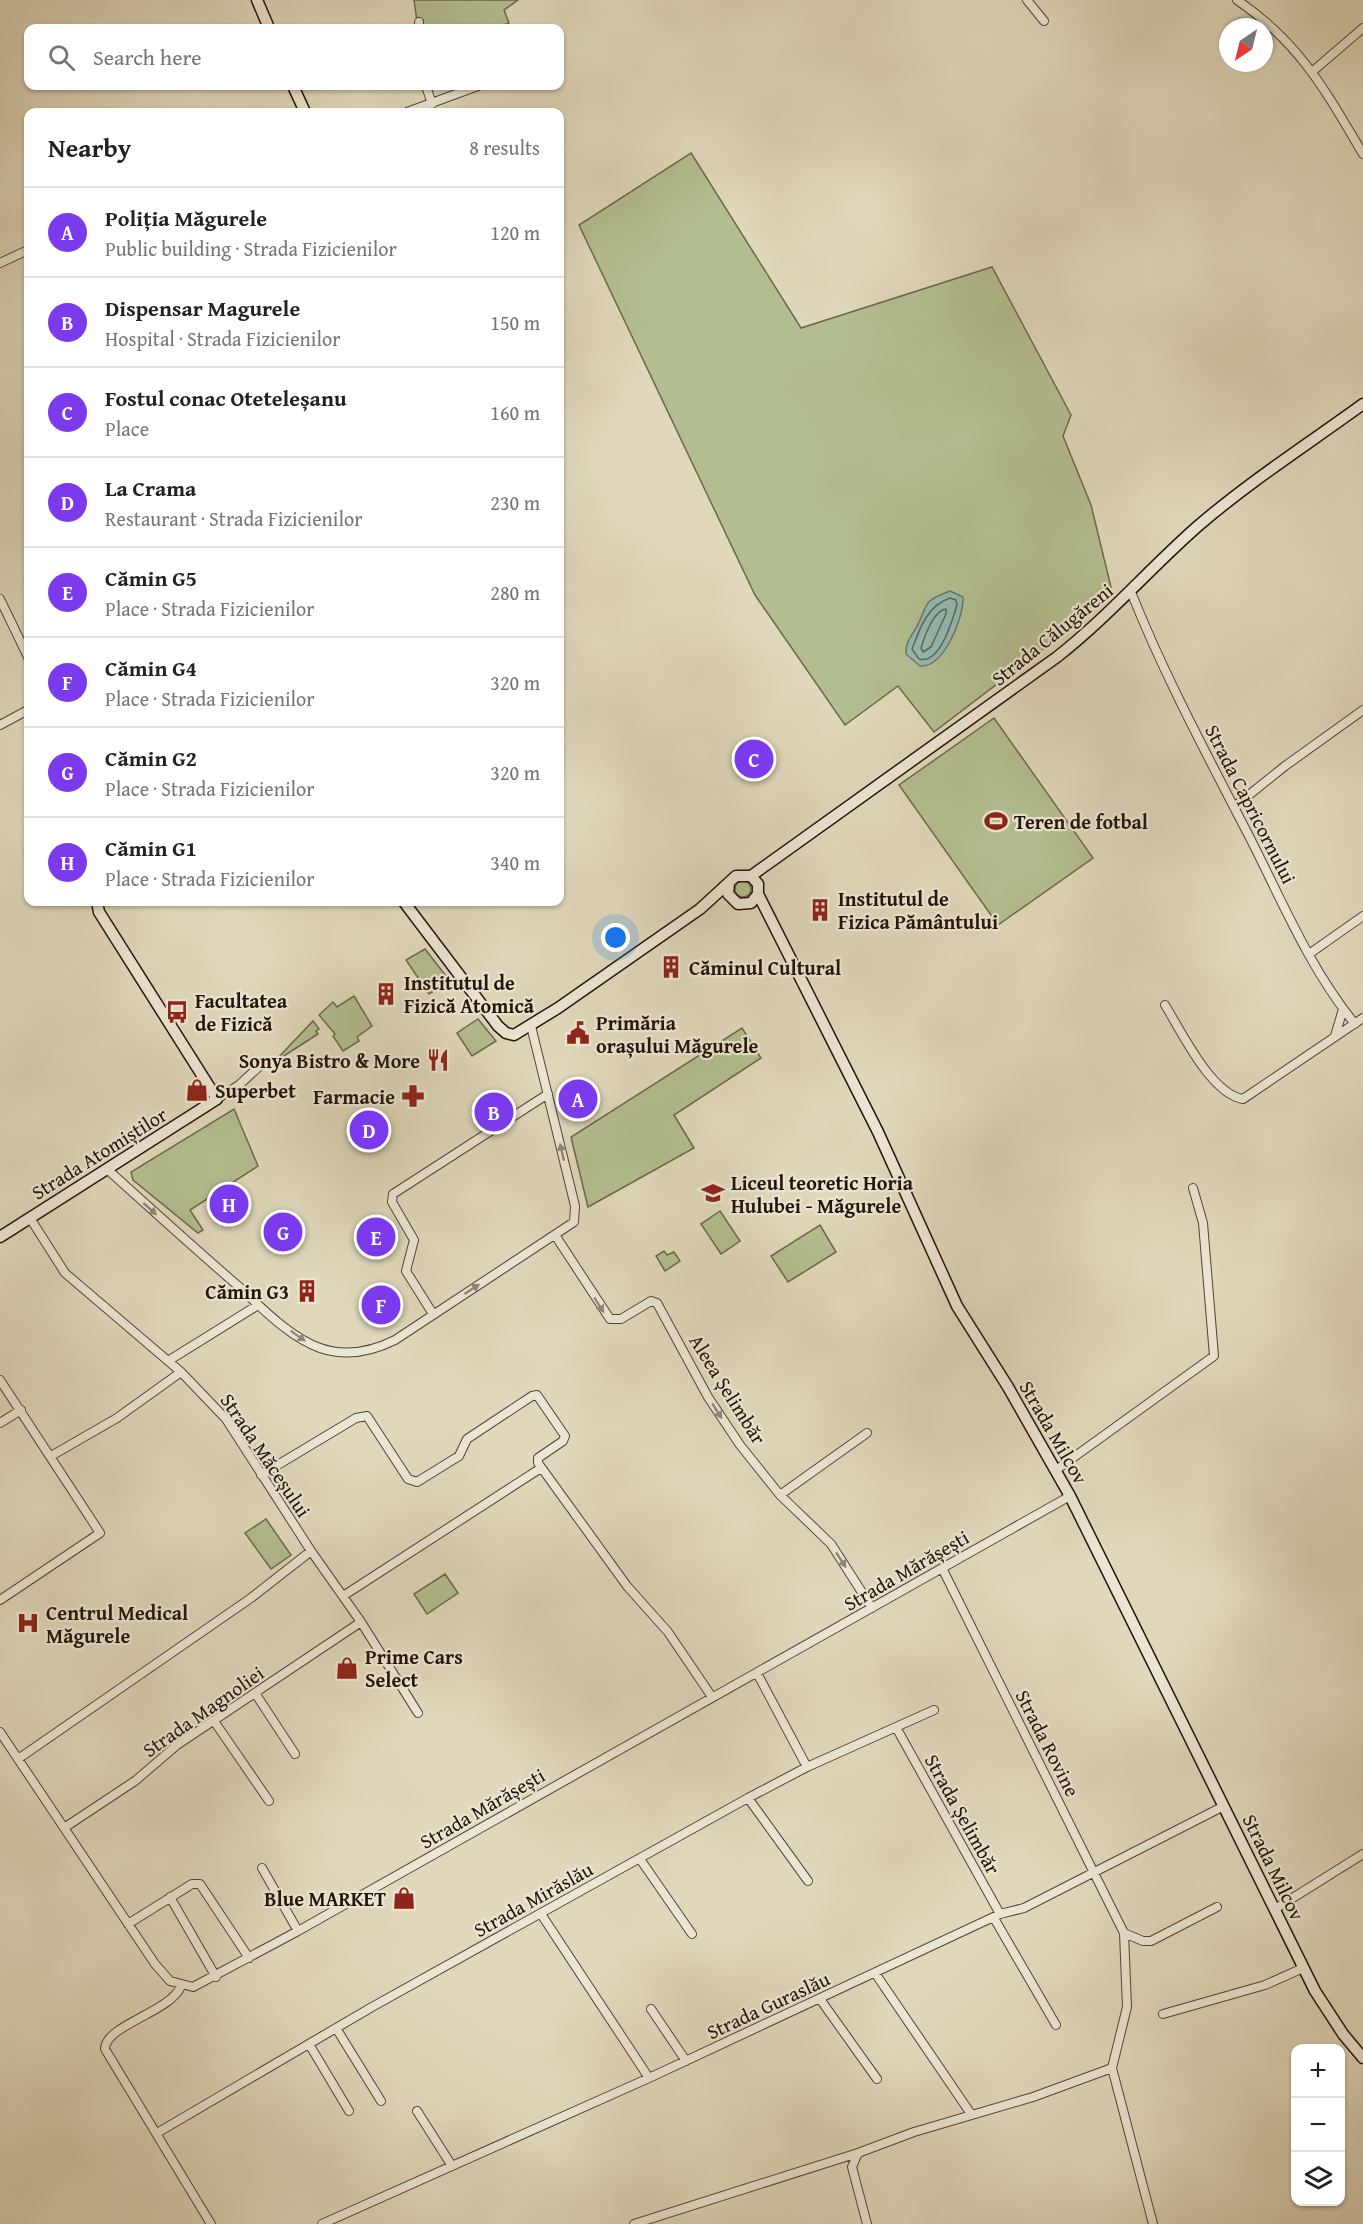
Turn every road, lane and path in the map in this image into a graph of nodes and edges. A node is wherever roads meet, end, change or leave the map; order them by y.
1 (257, 0) edge
2 (1026, 0) edge
3 (1237, 0) edge
4 (1044, 21) dead end
5 (267, 24) edge
6 (1363, 28) edge
7 (1313, 71) junction
8 (296, 90) edge
9 (427, 90) edge
10 (468, 90) edge
11 (432, 104) junction
12 (303, 108) edge
13 (420, 108) edge
14 (1363, 154) edge
15 (24, 252) edge
16 (0, 263) edge
17 (1363, 404) edge
18 (1131, 592) junction
19 (0, 599) edge
20 (24, 649) edge
21 (1363, 710) edge
22 (24, 712) edge
23 (0, 725) edge
24 (1234, 807) junction
25 (751, 876) junction
26 (729, 883) junction
27 (758, 894) junction
28 (734, 902) junction
29 (748, 904) junction
30 (98, 906) edge
31 (407, 906) edge
32 (700, 909) junction
33 (1363, 916) edge
34 (769, 918) junction
35 (1309, 954) junction
36 (1165, 1005) dead end
37 (1343, 1008) junction
38 (1363, 1018) edge
39 (1355, 1024) junction
40 (531, 1026) junction
41 (1334, 1037) junction
42 (264, 1062) dead end
43 (548, 1094) junction
44 (217, 1099) junction
45 (107, 1169) junction
46 (1193, 1188) dead end
47 (30, 1218) junction
48 (555, 1235) junction
49 (0, 1237) edge
50 (258, 1305) junction
51 (434, 1314) junction
52 (168, 1361) junction
53 (181, 1372) junction
54 (0, 1380) edge
55 (21, 1410) junction
56 (0, 1423) edge
57 (867, 1433) dead end
58 (51, 1456) junction
59 (541, 1468) junction
60 (1056, 1470) junction
61 (261, 1475) junction
62 (780, 1495) junction
63 (1070, 1496) junction
64 (311, 1551) junction
65 (942, 1568) junction
66 (344, 1596) junction
67 (0, 1600) edge
68 (872, 1608) junction
69 (362, 1622) junction
70 (757, 1673) junction
71 (255, 1693) junction
72 (712, 1697) junction
73 (934, 1710) dead end
74 (418, 1713) dead end
75 (213, 1721) junction
76 (897, 1729) junction
77 (0, 1732) edge
78 (295, 1754) dead end
79 (18, 1759) junction
80 (807, 1767) junction
81 (748, 1798) junction
82 (268, 1801) dead end
83 (1224, 1806) junction
84 (64, 1828) junction
85 (1363, 1854) edge
86 (639, 1859) junction
87 (262, 1868) dead end
88 (1095, 1873) junction
89 (808, 1881) dead end
90 (170, 1897) junction
91 (1217, 1907) dead end
92 (1275, 1909) junction
93 (541, 1914) junction
94 (997, 1916) junction
95 (128, 1924) junction
96 (298, 1931) junction
97 (1124, 1933) junction
98 (692, 1934) dead end
99 (249, 1958) junction
100 (1303, 1968) junction
101 (875, 1973) junction
102 (216, 1977) junction
103 (181, 1986) junction
104 (820, 1999) junction
105 (651, 2009) dead end
106 (1163, 2014) dead end
107 (1056, 2025) dead end
108 (336, 2028) junction
109 (309, 2044) junction
110 (1363, 2058) edge
111 (686, 2061) junction
112 (1112, 2068) junction
113 (649, 2078) junction
114 (877, 2079) dead end
115 (381, 2101) dead end
116 (349, 2111) dead end
117 (417, 2111) dead end
118 (971, 2114) junction
119 (157, 2133) junction
120 (858, 2153) junction
121 (452, 2166) junction
122 (211, 2224) edge
123 (322, 2224) edge
124 (634, 2224) edge
125 (867, 2224) edge
126 (1153, 2224) edge

1 - 5 main road
2 - 4 street
3 - 7 street
6 - 7 street
7 - 14 street
8 - 12 main road
9 - 11 street
10 - 11 street
11 - 13 street
15 - 16 street
17 - 18 main road, Strada Călugăreni
18 - 24 street, Strada Capricornului
18 - 25 main road, Strada Călugăreni
19 - 20 street
21 - 24 street
22 - 23 street
24 - 35 street, Strada Capricornului
25 - 26 main road
25 - 27 main road
26 - 28 main road
26 - 32 main road
27 - 29 main road
27 - 34 main road, Strada Milcov
28 - 29 main road
28 - 32 main road
29 - 34 main road, Strada Milcov
30 - 44 main road
31 - 40 main road
32 - 40 main road
33 - 35 street
34 - 60 main road, Strada Milcov
35 - 37 street, Strada Capricornului
36 - 41 street
37 - 39 street, Strada Capricornului
37 - 41 street
38 - 39 street
39 - 41 street
40 - 43 street
42 - 44 street, Strada Atomiștilor
48 -> 43 street
43 - 51 street
44 - 45 main road, Strada Atomiștilor
45 - 47 main road, Strada Atomiștilor
45 -> 50 street
46 - 60 street
47 - 49 main road, Strada Atomiștilor
47 - 52 street, Strada Măceșului
51 -> 48 street
48 -> 62 street, Aleea Șelimbăr
50 -> 51 street
50 - 52 street
52 - 53 street, Strada Măceșului
53 - 58 street
53 - 61 street, Strada Măceșului
54 - 55 street
55 - 56 street
55 - 58 street
57 - 62 street
58 - 67 street
59 - 61 street
59 - 66 street
59 - 72 street
60 - 63 main road, Strada Milcov
61 - 64 street, Strada Măceșului
62 -> 68 street, Aleea Șelimbăr
63 - 65 street, Strada Mărășești
63 - 83 main road, Strada Milcov
64 - 66 street, Strada Măceșului
64 - 79 street
65 - 68 street, Strada Mărășești
65 - 88 street, Strada Rovine
66 - 69 street, Strada Măceșului
68 - 70 street, Strada Mărășești
69 - 71 street, Strada Magnoliei
69 - 74 street, Strada Măceșului
70 - 72 street, Strada Mărășești
70 - 80 street
71 - 75 street, Strada Magnoliei
71 - 78 street
72 - 96 street, Strada Mărășești
73 - 76 street, Strada Mirăslău
75 - 82 street
75 - 84 street, Strada Magnoliei
76 - 80 street, Strada Mirăslău
76 - 94 street, Strada Șelimbăr
77 - 79 street
79 - 84 street
80 - 81 street, Strada Mirăslău
81 - 86 street, Strada Mirăslău
81 - 89 street
83 - 88 street, Strada Guraslău
83 - 92 main road, Strada Milcov
84 - 95 street
85 - 92 street
86 - 93 street, Strada Mirăslău
86 - 98 street
87 - 96 street
88 - 94 street, Strada Guraslău
88 - 97 street, Strada Rovine
90 - 95 street
90 - 99 street
90 - 102 street
91 - 97 street
92 - 100 main road, Strada Milcov
93 - 108 street, Strada Mirăslău
93 - 113 street
94 - 101 street, Strada Guraslău
94 - 107 street, Strada Șelimbăr
95 - 103 street
96 - 99 street, Strada Mărășești
97 - 112 street
99 - 102 street, Strada Mărășești
100 - 106 street
100 - 110 main road, Strada Milcov
101 - 104 street, Strada Guraslău
101 - 118 street
102 - 103 street, Strada Mărășești
103 - 119 street
104 - 111 street, Strada Guraslău
104 - 114 street
105 - 111 street
108 - 109 street, Strada Mirăslău
108 - 115 street
109 - 116 street
109 - 119 street, Strada Mirăslău
111 - 113 street, Strada Guraslău
112 - 118 street
112 - 126 street
113 - 121 street, Strada Guraslău
117 - 121 street
118 - 120 street
119 - 122 street
120 - 124 street
120 - 125 street
121 - 123 street, Strada Guraslău

